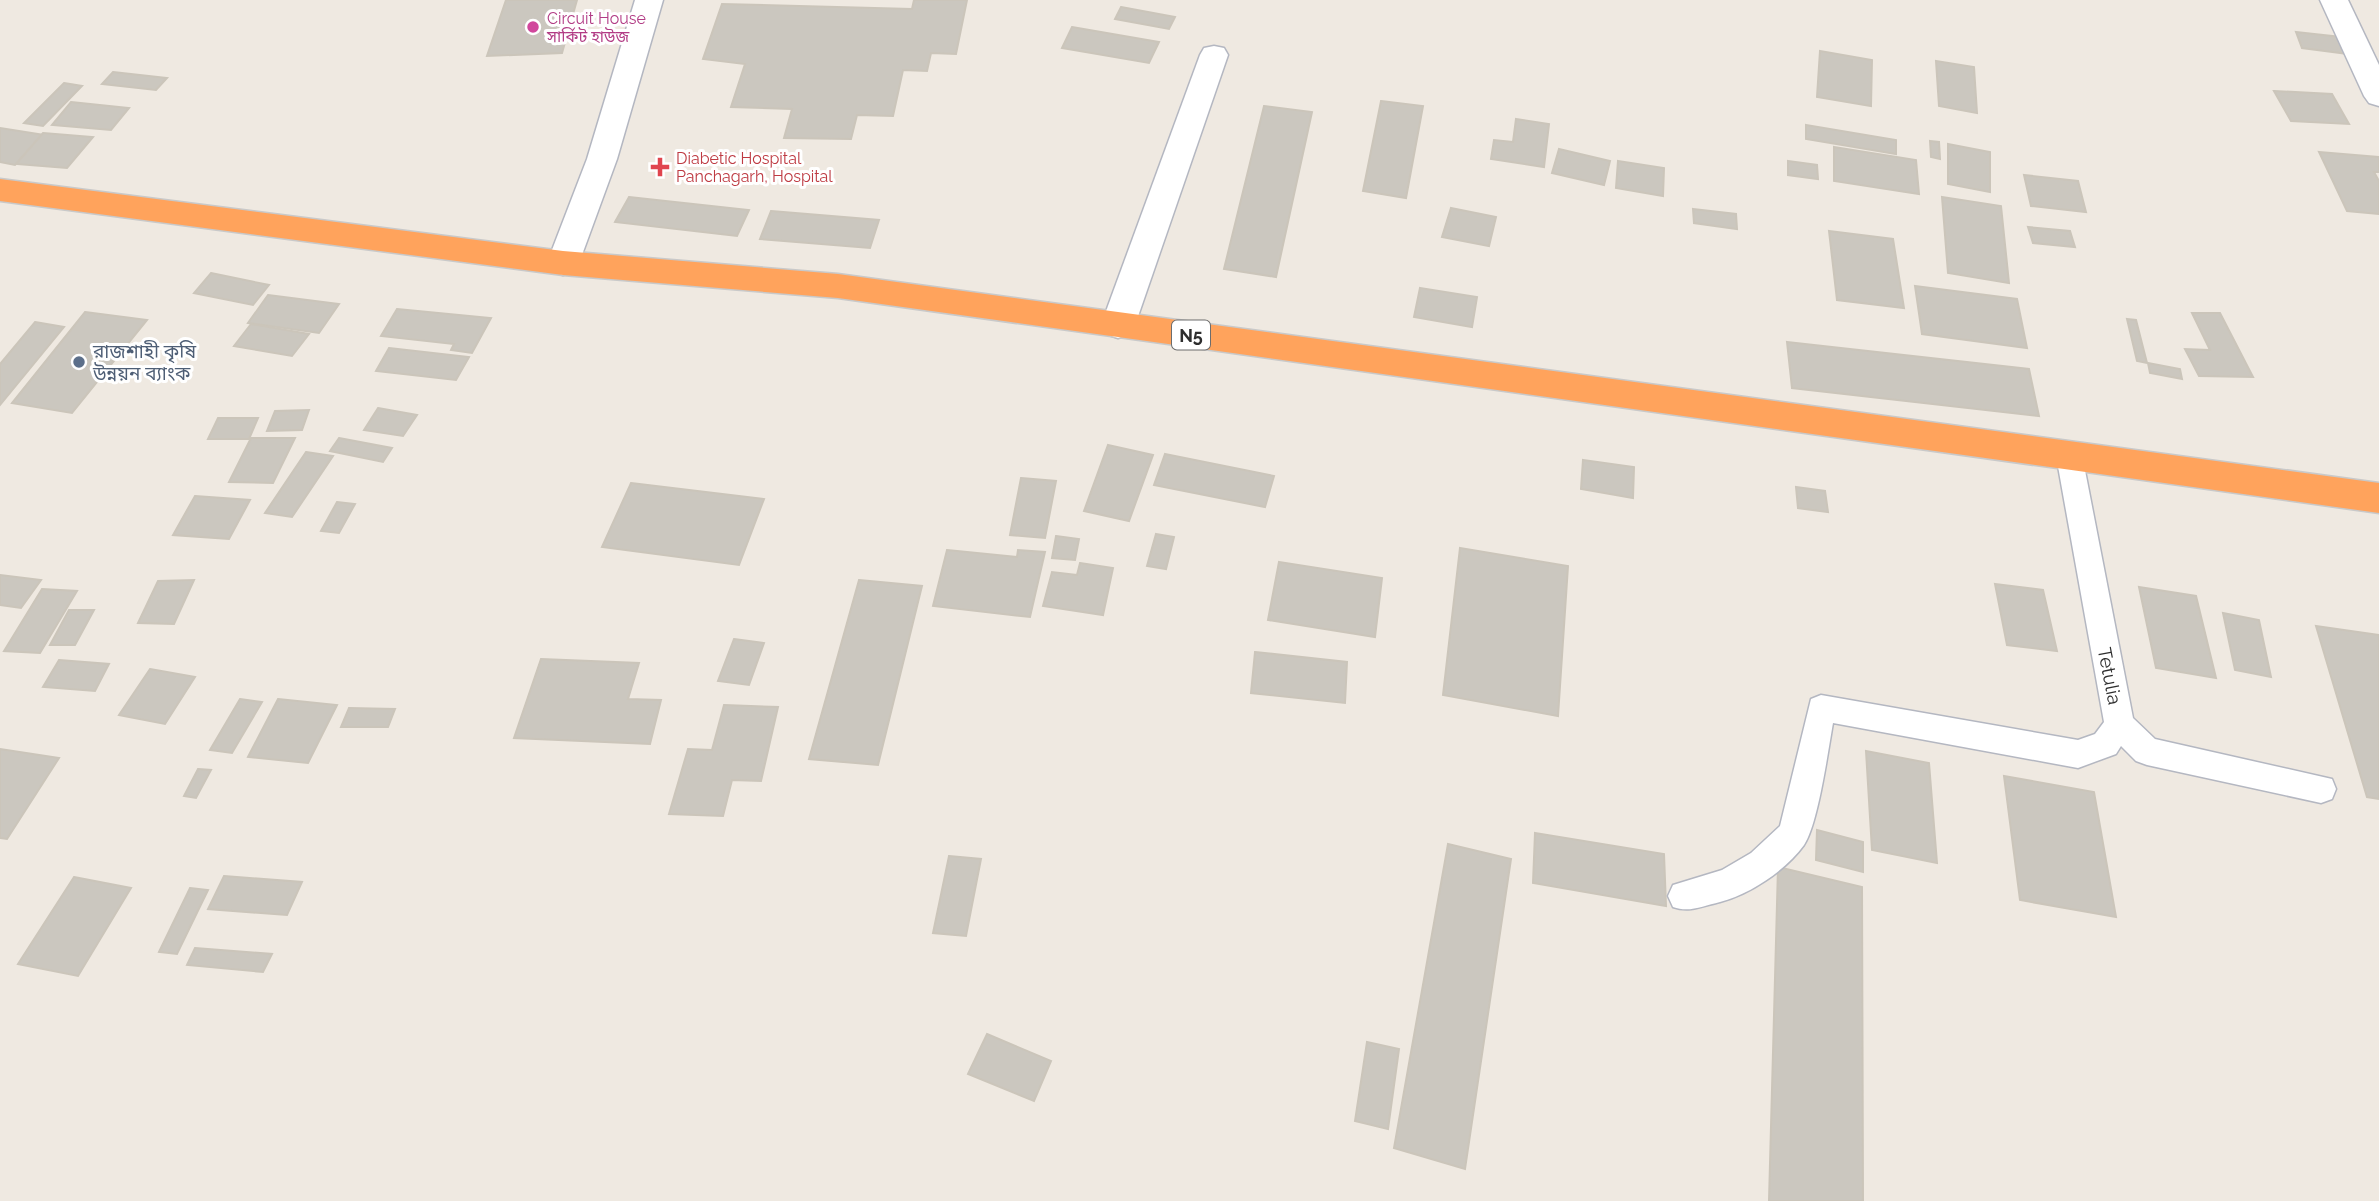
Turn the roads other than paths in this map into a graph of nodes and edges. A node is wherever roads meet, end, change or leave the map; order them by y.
1 (649, 0) edge
2 (2334, 0) edge
3 (1214, 55) dead end
4 (2379, 96) edge
5 (0, 190) edge
6 (564, 263) junction
7 (1118, 325) junction
8 (2069, 455) junction
9 (2379, 498) edge
10 (2119, 724) junction
11 (2321, 789) dead end
12 (1684, 896) dead end

1 - 6 street
2 - 4 street
3 - 7 street
5 - 6 highway, N5
6 - 7 highway, N5
7 - 8 highway, N5
8 - 9 highway, N5
8 - 10 lane, Tetulia
10 - 11 lane, Tetulia
10 - 12 lane

